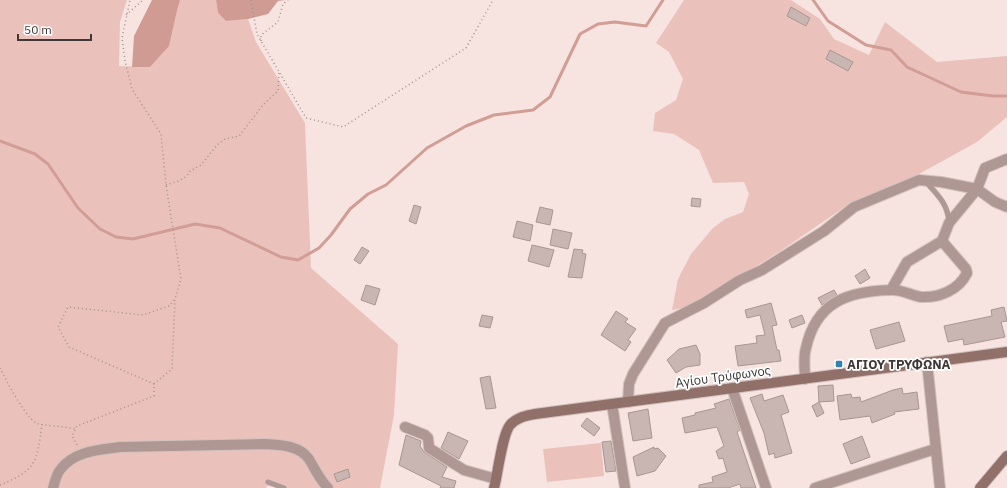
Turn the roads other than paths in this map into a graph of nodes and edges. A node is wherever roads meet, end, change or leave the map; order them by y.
1 (1007, 159) edge
2 (924, 180) junction
3 (977, 190) junction
4 (1007, 207) edge
5 (949, 223) junction
6 (942, 241) junction
7 (891, 290) junction
8 (1007, 352) edge
9 (927, 362) junction
10 (805, 378) junction
11 (732, 388) junction
12 (628, 402) junction
13 (612, 404) junction
14 (405, 427) dead end
15 (935, 449) junction
16 (1007, 456) edge
17 (268, 482) dead end
18 (495, 483) edge
19 (53, 488) edge
20 (284, 488) edge
21 (328, 488) edge
22 (625, 488) edge
23 (766, 488) edge
24 (815, 488) edge
25 (940, 488) edge
26 (980, 488) edge

1 - 3 street
2 - 3 street
2 - 5 lane
2 - 12 street
3 - 4 street
3 - 5 street
5 - 6 street
6 - 7 street
6 - 7 street
7 - 10 street
8 - 9 main road, Αγίου Τρύφωνος
9 - 10 main road, Αγίου Τρύφωνος
9 - 15 street
10 - 11 main road, Αγίου Τρύφωνος
11 - 12 main road, Αγίου Τρύφωνος
11 - 23 street
12 - 13 main road, Αγίου Τρύφωνος
13 - 18 main road, Αγίου Τρύφωνος
13 - 22 street
14 - 18 street
15 - 24 street
15 - 25 street
16 - 26 main road
17 - 20 lane
19 - 21 street

